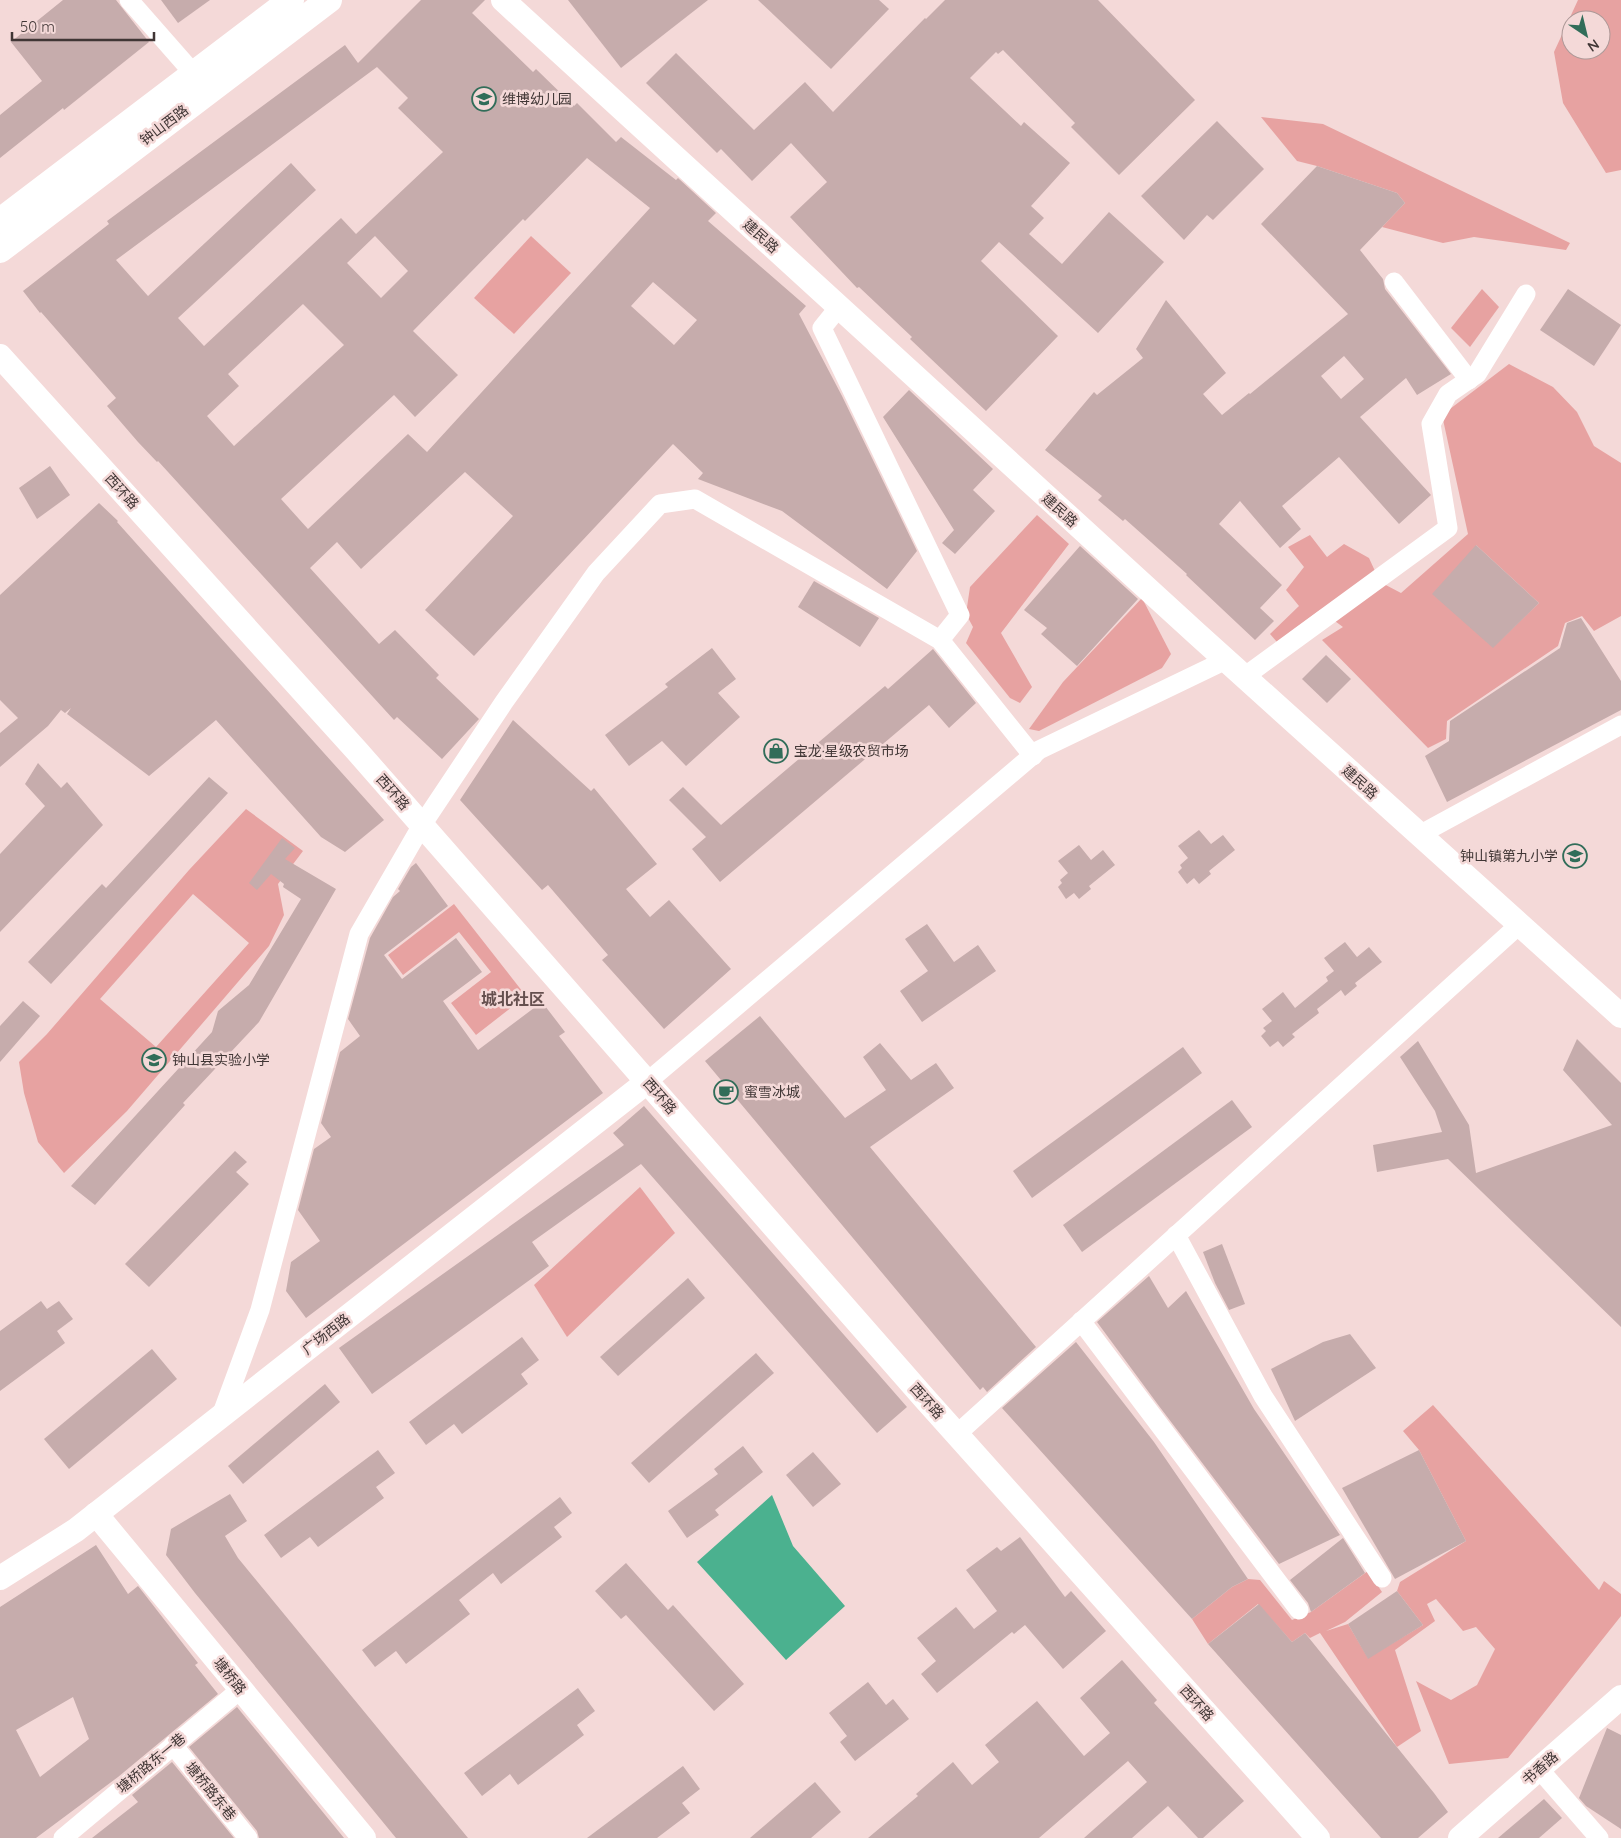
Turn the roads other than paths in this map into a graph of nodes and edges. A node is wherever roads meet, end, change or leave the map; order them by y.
1 (130, 0) edge
2 (502, 0) edge
3 (310, 3) edge
4 (194, 74) junction
5 (0, 221) edge
6 (0, 250) edge
7 (1394, 282) dead end
8 (1526, 294) dead end
9 (839, 307) junction
10 (0, 356) edge
11 (1469, 380) junction
12 (940, 640) junction
13 (1226, 660) junction
14 (1244, 676) junction
15 (1621, 725) edge
16 (1033, 756) junction
17 (422, 825) junction
18 (1419, 835) junction
19 (1519, 925) junction
20 (1621, 1016) edge
21 (647, 1082) junction
22 (1176, 1235) junction
23 (1081, 1321) junction
24 (221, 1416) junction
25 (956, 1434) junction
26 (96, 1514) junction
27 (0, 1578) edge
28 (1382, 1578) dead end
29 (1299, 1610) dead end
30 (241, 1689) junction
31 (1621, 1697) edge
32 (173, 1745) junction
33 (1539, 1769) junction
34 (63, 1838) edge
35 (248, 1838) edge
36 (364, 1838) edge
37 (1318, 1838) edge
38 (1460, 1838) edge
39 (1598, 1838) edge

1 - 4 street
2 - 9 street, 建民路
3 - 4 main road, 钟山西路
3 - 6 main road, 钟山西路
4 - 5 main road, 钟山西路
7 - 11 street
8 - 11 street
9 - 12 street
9 - 13 street, 建民路
10 - 17 street, 西环路
11 - 14 street
12 - 16 street
12 - 17 street
13 - 14 street, 建民路
13 - 16 street
14 - 18 street, 建民路
15 - 18 street
16 - 21 street
17 - 21 street, 西环路
17 - 24 street
18 - 19 street, 建民路
19 - 20 street, 建民路
19 - 22 street
21 - 24 street, 广场西路
21 - 25 street, 西环路
22 - 23 street
22 - 28 street
23 - 25 street
23 - 29 street
24 - 26 street, 广场西路
25 - 37 street, 西环路
26 - 27 street, 广场西路
26 - 30 street, 塘桥路
30 - 32 street, 塘桥路东一巷
30 - 36 street, 塘桥路
31 - 33 street, 书香路
32 - 34 street, 塘桥路东一巷
32 - 35 street, 塘桥路东巷
33 - 38 street, 书香路
33 - 39 street

